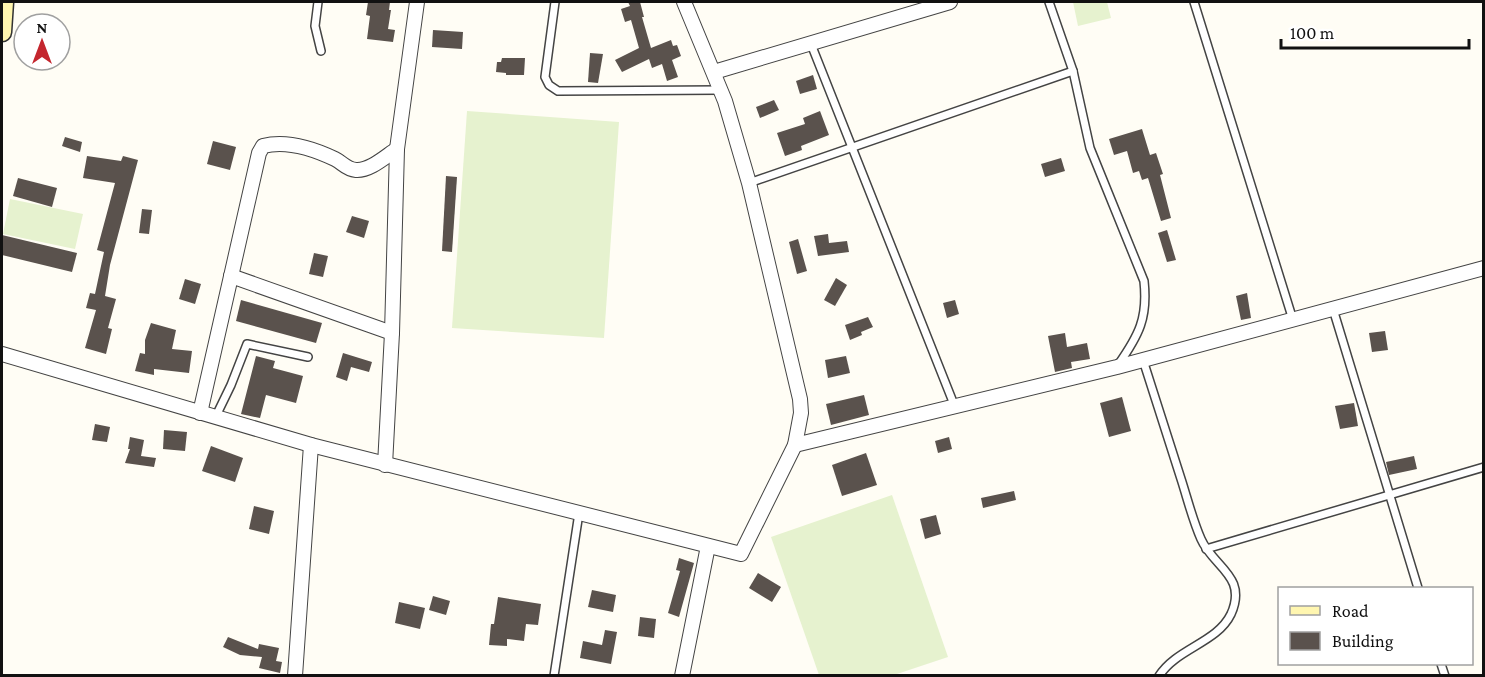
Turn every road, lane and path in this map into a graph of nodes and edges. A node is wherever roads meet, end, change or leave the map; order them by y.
1 (4, 2) edge
2 (318, 2) edge
3 (417, 2) edge
4 (555, 2) edge
5 (684, 2) edge
6 (950, 2) edge
7 (1049, 2) edge
8 (1194, 2) edge
9 (2, 32) edge
10 (810, 43) junction
11 (321, 51) dead end
12 (1073, 71) junction
13 (714, 72) junction
14 (721, 90) junction
15 (852, 148) junction
16 (397, 149) junction
17 (749, 183) junction
18 (1484, 268) edge
19 (231, 276) junction
20 (1333, 309) junction
21 (1293, 320) junction
22 (392, 333) junction
23 (2, 354) edge
24 (308, 357) dead end
25 (1143, 360) junction
26 (1117, 367) junction
27 (954, 407) junction
28 (200, 414) junction
29 (215, 418) junction
30 (311, 445) junction
31 (795, 445) junction
32 (385, 465) junction
33 (1484, 466) edge
34 (1389, 496) junction
35 (579, 513) junction
36 (708, 546) junction
37 (1206, 549) junction
38 (1418, 587) edge
39 (295, 675) edge
40 (554, 675) edge
41 (682, 675) edge
42 (1159, 675) edge

1 - 9 street
2 - 11 lane
3 - 16 street
4 - 14 lane
5 - 13 street
6 - 10 street
7 - 12 lane
8 - 21 lane
10 - 13 street
10 - 15 lane
12 - 15 lane
12 - 26 lane
13 - 14 street
14 - 17 street
15 - 17 lane
15 - 27 lane
16 - 19 street
16 - 22 street
17 - 31 street
18 - 20 street
19 - 22 street
19 - 28 street
20 - 21 street
20 - 34 lane
21 - 25 street
22 - 32 street
23 - 28 street
24 - 29 lane
25 - 26 street
25 - 37 lane
26 - 27 street
27 - 31 street
28 - 29 street
29 - 30 street
30 - 32 street
30 - 39 street
31 - 36 street
32 - 35 street
33 - 34 lane
34 - 37 lane
34 - 38 lane
35 - 36 street
35 - 40 lane
36 - 41 street
37 - 42 lane

